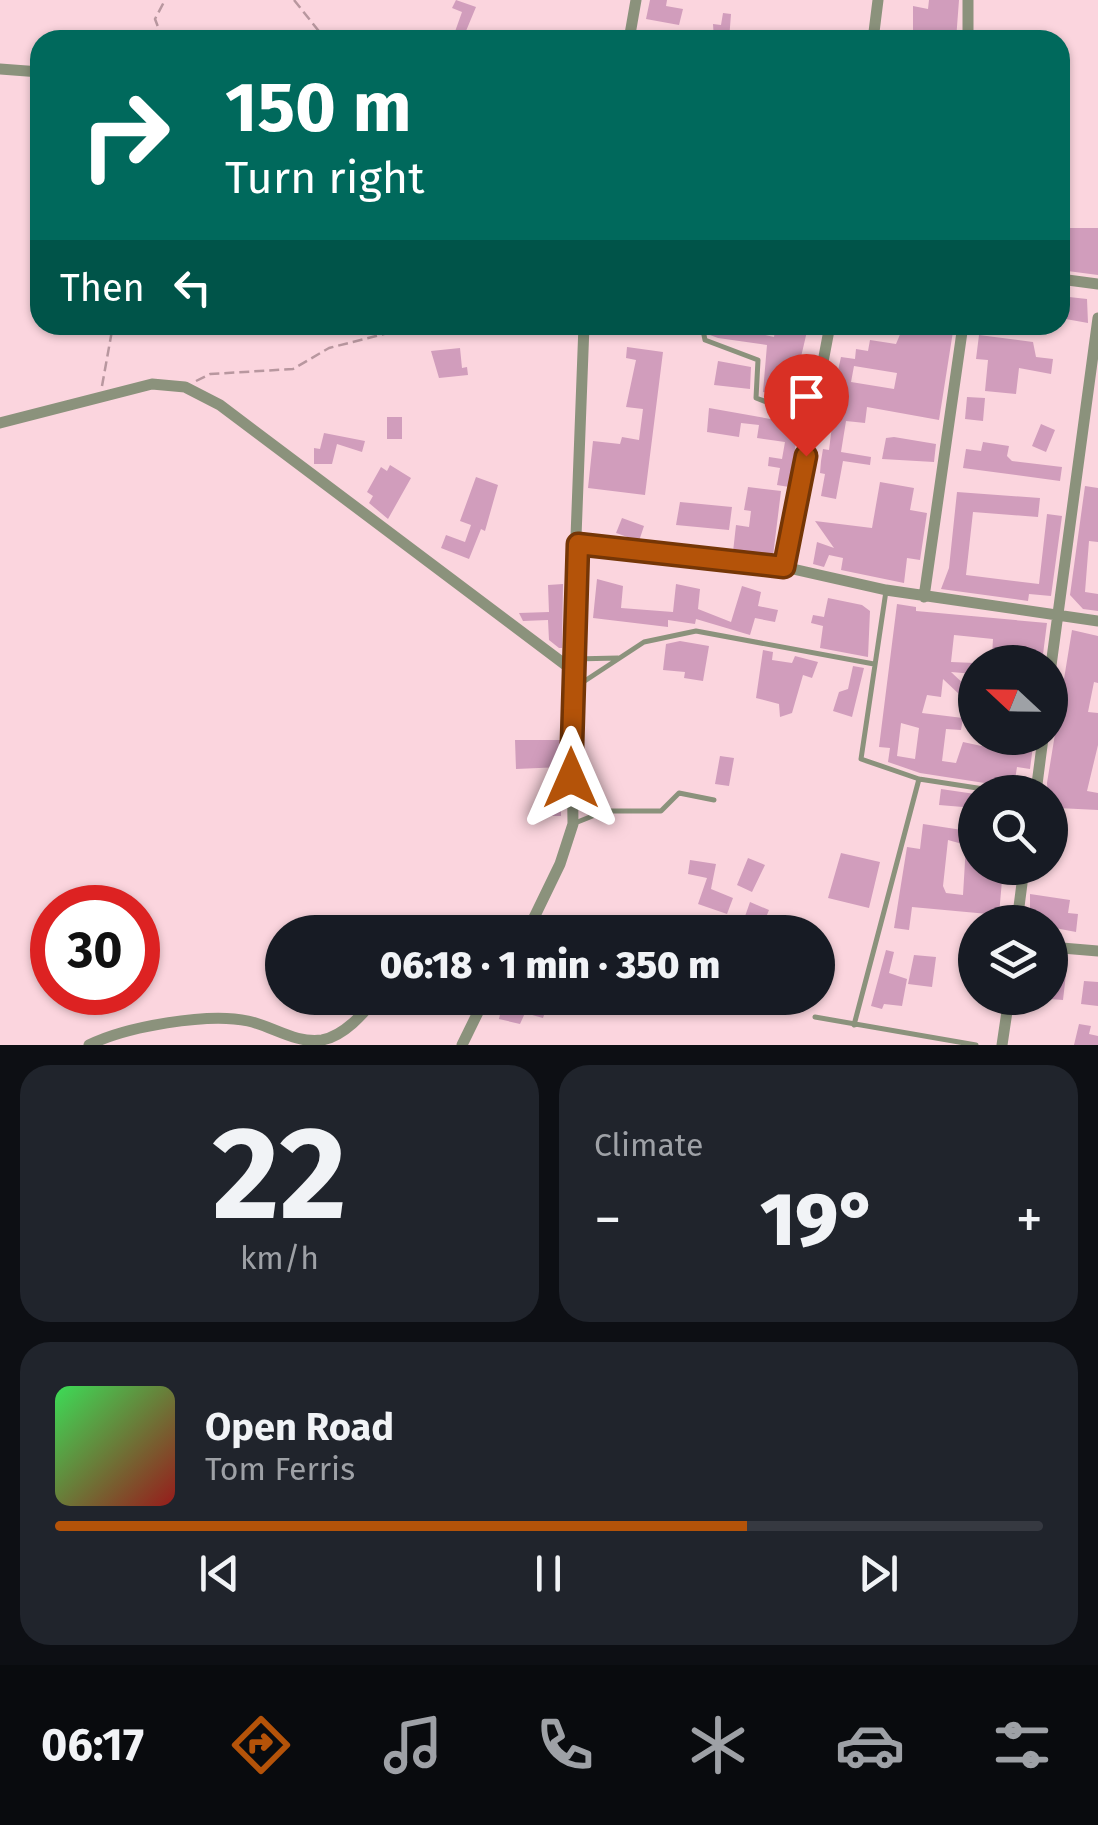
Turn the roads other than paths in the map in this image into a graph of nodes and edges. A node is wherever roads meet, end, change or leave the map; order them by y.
1 (636, 0) edge
2 (878, 0) edge
3 (968, 0) edge
4 (631, 30) edge
5 (874, 30) edge
6 (968, 30) edge
7 (0, 69) edge
8 (30, 71) edge
9 (1070, 280) edge
10 (1098, 284) edge
11 (1098, 318) edge
12 (584, 335) edge
13 (703, 335) edge
14 (828, 335) edge
15 (962, 335) edge
16 (812, 419) junction
17 (0, 423) edge
18 (578, 544) junction
19 (784, 567) junction
20 (886, 590) junction
21 (924, 596) junction
22 (1056, 618) junction
23 (1098, 622) edge
24 (1053, 645) edge
25 (621, 658) junction
26 (572, 664) junction
27 (874, 664) junction
28 (571, 690) junction
29 (919, 779) junction
30 (958, 785) edge
31 (714, 800) dead end
32 (573, 824) junction
33 (534, 915) edge
34 (1068, 949) edge
35 (1098, 952) edge
36 (358, 1015) edge
37 (477, 1015) edge
38 (1006, 1015) edge
39 (815, 1017) dead end
40 (854, 1025) junction
41 (90, 1045) edge
42 (462, 1045) edge
43 (976, 1045) edge
44 (1002, 1045) edge

1 - 4 street
2 - 5 street
3 - 6 street
7 - 8 street
9 - 10 street
11 - 22 street
12 - 18 street
13 - 16 lane
14 - 16 street
15 - 21 street
16 - 19 street
17 - 26 street
18 - 19 street
18 - 26 street
19 - 20 street
20 - 21 street
20 - 27 lane
21 - 22 street
22 - 23 street
22 - 24 street
25 - 26 lane
25 - 27 lane
25 - 28 lane
26 - 28 street
27 - 29 lane
28 - 32 street
29 - 30 lane
29 - 40 lane
31 - 32 lane
32 - 33 street
34 - 35 street
36 - 41 street
37 - 42 street
38 - 44 street
39 - 40 lane
40 - 43 lane

